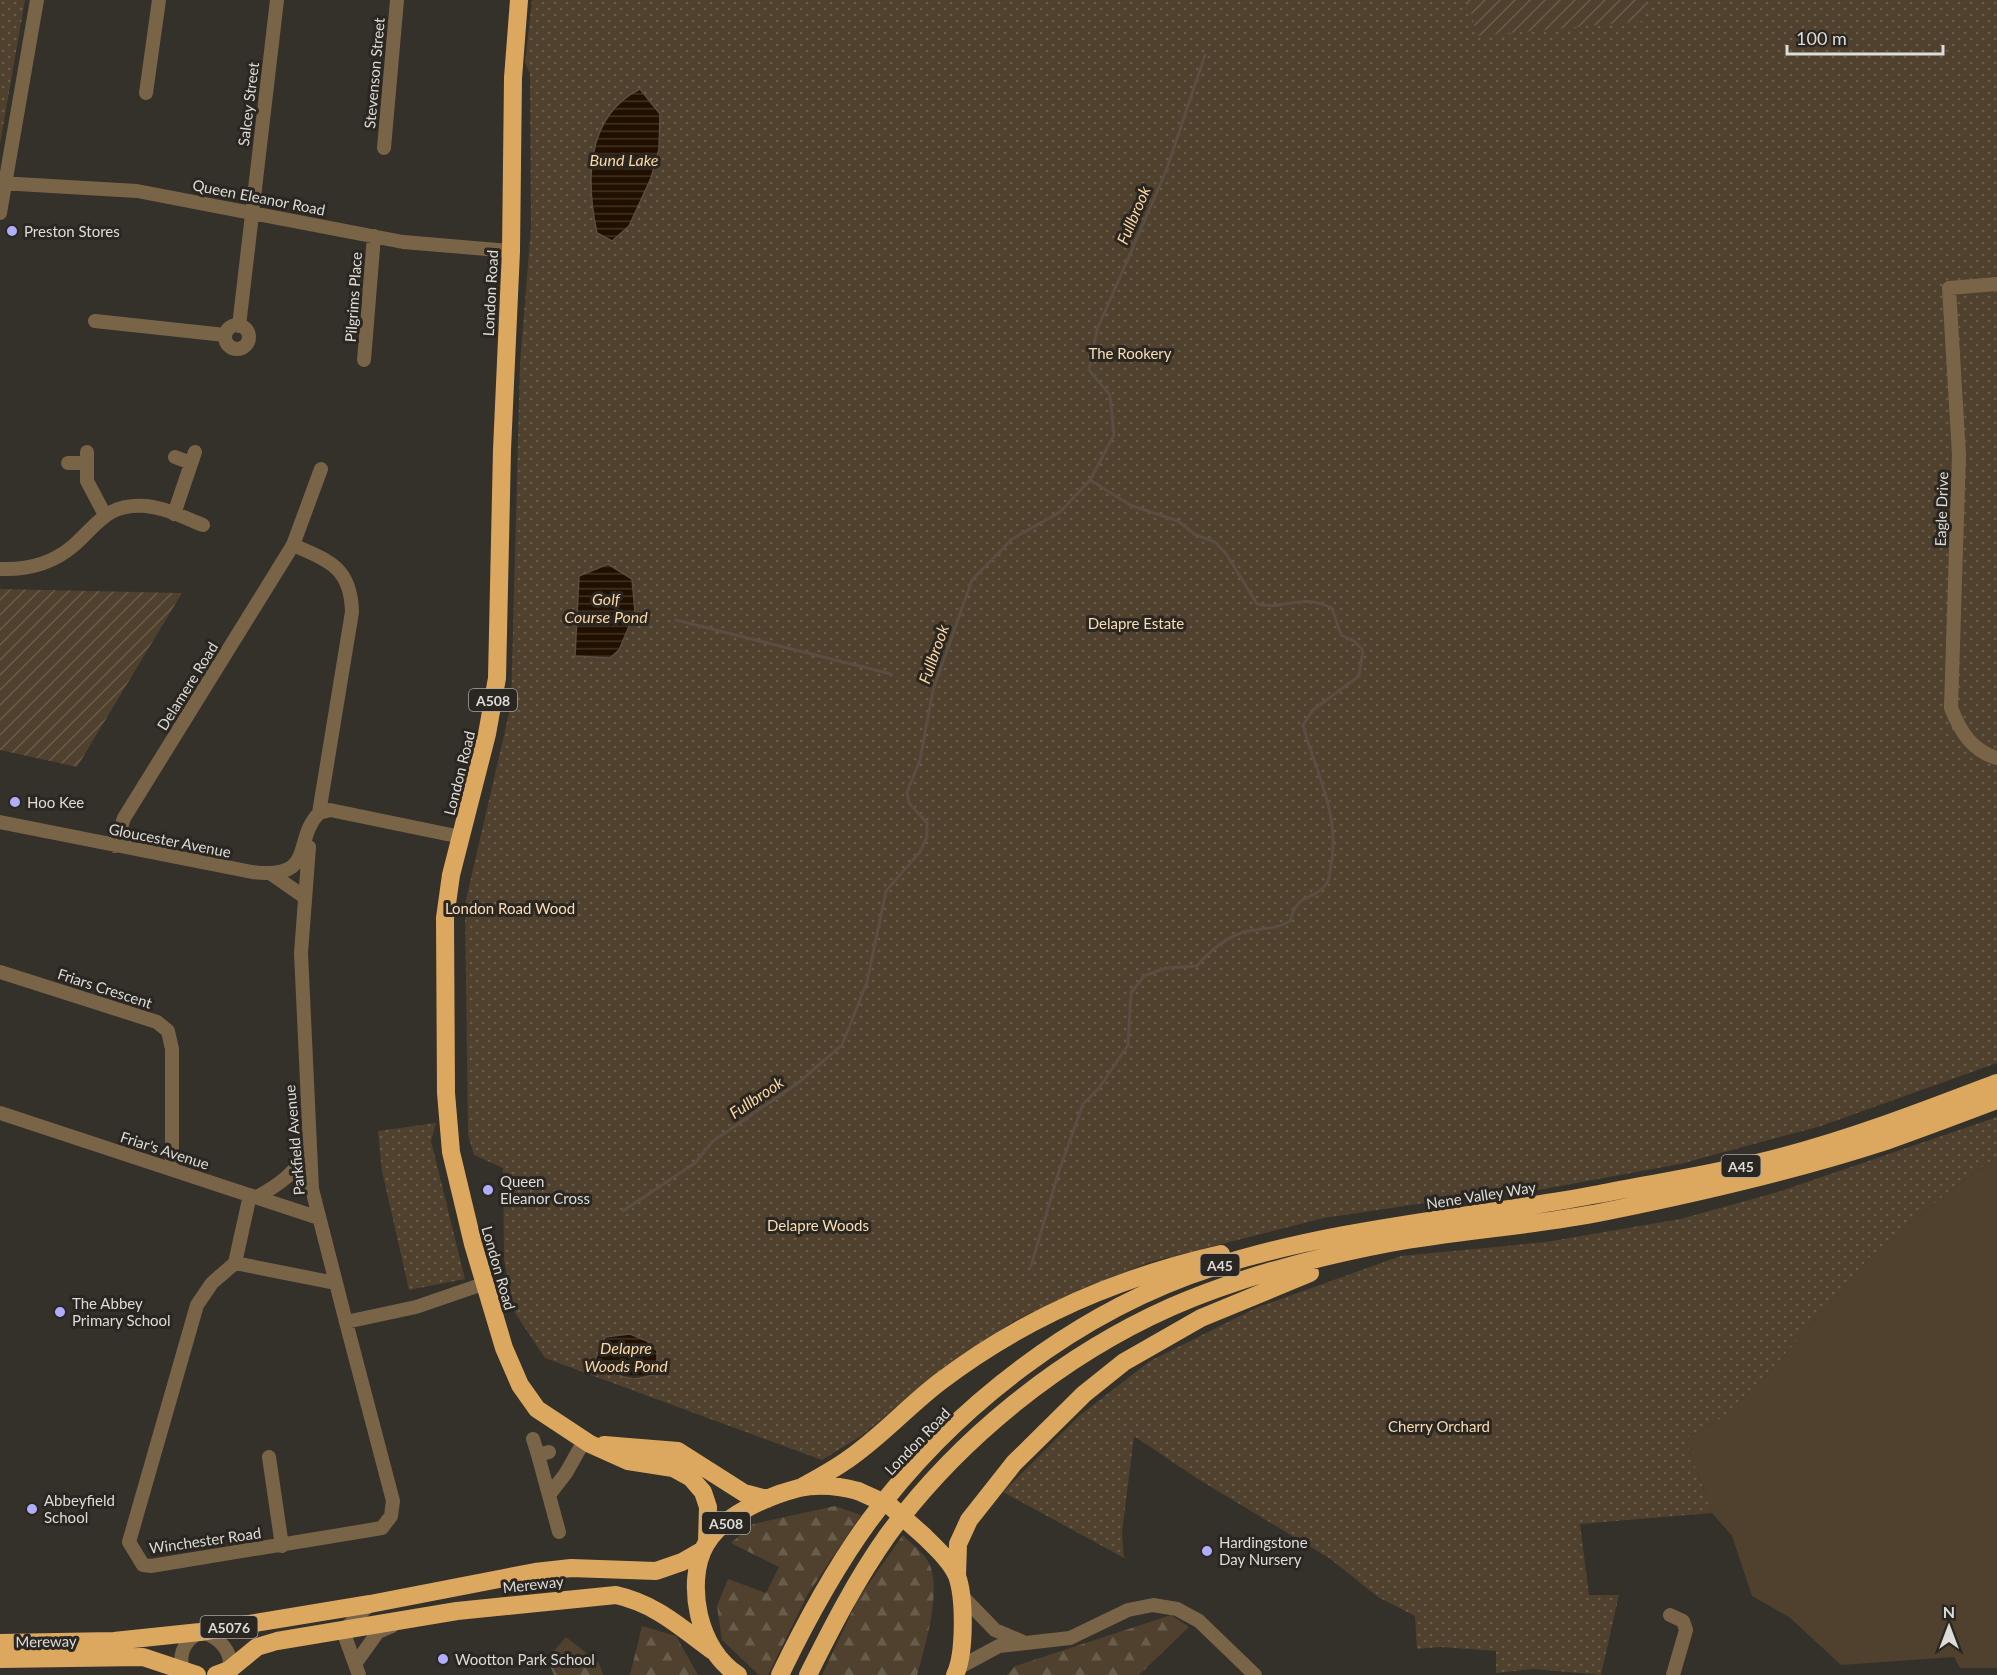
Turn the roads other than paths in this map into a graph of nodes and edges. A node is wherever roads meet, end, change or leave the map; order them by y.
1 (37, 0) edge
2 (159, 0) edge
3 (277, 0) edge
4 (397, 0) edge
5 (519, 0) edge
6 (146, 93) dead end
7 (384, 148) dead end
8 (3, 183) edge
9 (0, 213) edge
10 (252, 213) junction
11 (374, 236) junction
12 (511, 251) junction
13 (1997, 284) edge
14 (95, 321) dead end
15 (239, 326) junction
16 (225, 335) junction
17 (364, 360) dead end
18 (175, 457) dead end
19 (68, 463) dead end
20 (321, 469) dead end
21 (174, 514) junction
22 (105, 515) junction
23 (203, 525) dead end
24 (293, 545) junction
25 (0, 569) edge
26 (1997, 758) edge
27 (319, 813) junction
28 (0, 822) edge
29 (308, 836) junction
30 (461, 837) junction
31 (115, 846) junction
32 (270, 873) junction
33 (303, 896) junction
34 (0, 972) edge
35 (1997, 1083) edge
36 (1997, 1100) edge
37 (0, 1113) edge
38 (309, 1147) junction
39 (172, 1169) junction
40 (253, 1196) junction
41 (1476, 1215) junction
42 (319, 1218) junction
43 (1390, 1244) junction
44 (235, 1263) junction
45 (335, 1283) junction
46 (486, 1283) junction
47 (346, 1323) junction
48 (993, 1391) joint
49 (533, 1439) dead end
50 (587, 1442) junction
51 (268, 1456) dead end
52 (800, 1488) junction
53 (549, 1495) junction
54 (767, 1499) junction
55 (559, 1532) dead end
56 (282, 1546) junction
57 (705, 1546) junction
58 (958, 1585) junction
59 (370, 1604) junction
60 (1670, 1615) dead end
61 (411, 1619) junction
62 (344, 1631) junction
63 (200, 1632) junction
64 (0, 1643) edge
65 (1029, 1643) junction
66 (714, 1653) junction
67 (0, 1659) edge
68 (357, 1669) edge
69 (957, 1672) edge
70 (189, 1674) edge
71 (224, 1674) edge
72 (717, 1675) edge
73 (738, 1675) edge
74 (780, 1675) edge
75 (808, 1675) edge
76 (1255, 1675) edge
77 (1673, 1675) edge

1 - 8 street
2 - 6 street
3 - 10 street, Salcey Street
4 - 7 street, Stevenson Street
5 - 12 highway, London Road / A508
8 - 9 street
8 - 10 street, Queen Eleanor Road
10 - 11 street, Queen Eleanor Road
10 - 15 street, Salcey Street
11 - 12 street, Queen Eleanor Road
11 - 17 street, Pilgrims Place
12 - 30 highway, London Road / A508
13 - 26 street, Eagle Drive
14 - 16 street
15 - 16 street
15 - 16 street
18 - 21 street
19 - 22 street
20 - 24 street, Delamere Road
21 - 22 street
21 - 23 street
22 - 25 street
24 - 27 street, Parkfield Avenue
24 - 31 street, Delamere Road
27 - 29 street, Parkfield Avenue
27 - 30 street
28 - 31 street, Gloucester Avenue
29 - 32 street
29 - 33 street, Parkfield Avenue
30 - 46 highway, London Road / A508
31 - 32 street, Gloucester Avenue
32 - 33 street
33 - 38 street, Parkfield Avenue
34 - 39 street, Friars Crescent
35 - 41 highway, Nene Valley Way / A45
36 - 43 highway, A45
37 - 39 street, Friar's Avenue
38 - 40 street
38 - 42 street, Parkfield Avenue
39 - 40 street, Friar's Avenue
40 - 42 street, Friar's Avenue
40 - 44 street
41 - 48 highway, Nene Valley Way / A45
41 - 52 highway
42 - 45 street, Parkfield Avenue
43 - 58 highway
43 - 75 highway, A45
44 - 45 street
44 - 56 street, Winchester Road
45 - 47 street, Parkfield Avenue
46 - 47 street
46 - 50 highway, London Road / A508
47 - 56 street, Winchester Road
48 - 74 highway, London Road / A45
49 - 53 street
50 - 53 street
50 - 54 highway, London Road / A508
50 - 57 highway, London Road / A508
51 - 56 street
52 - 54 highway, A508
52 - 58 highway, A508, bridge
53 - 55 street
54 - 57 highway, A508
57 - 59 highway, Mereway / A5076
57 - 66 highway, A508
58 - 65 street
58 - 69 highway
59 - 62 street
59 - 63 highway, Mereway / A5076
60 - 77 street
61 - 62 highway, Mereway / A5076
61 - 66 highway, Mereway / A5076
61 - 68 street
62 - 68 street
62 - 71 highway, Mereway / A5076
63 - 64 highway, Mereway / A5076
63 - 70 street
63 - 71 street
65 - 69 street
65 - 76 street
66 - 72 highway
66 - 73 highway, A508
67 - 70 highway, Mereway

